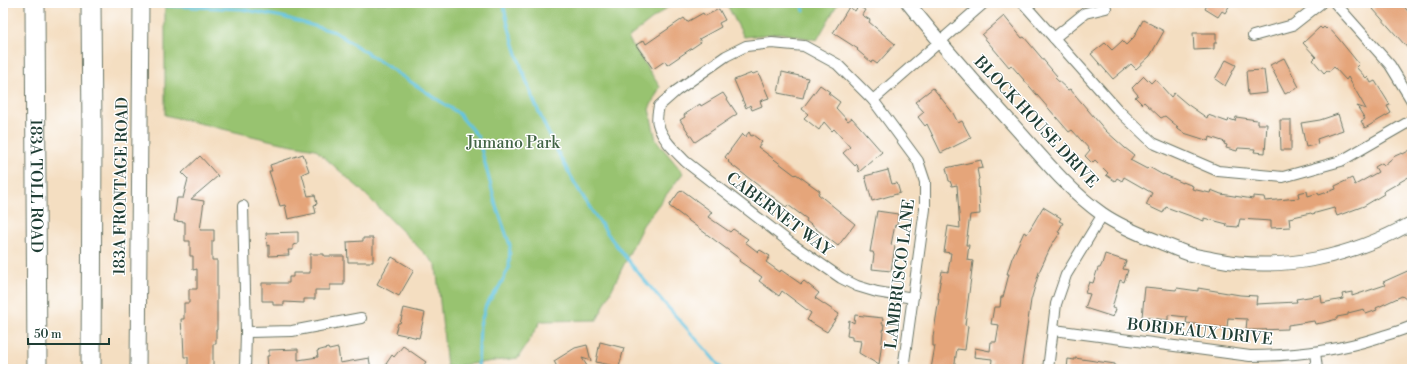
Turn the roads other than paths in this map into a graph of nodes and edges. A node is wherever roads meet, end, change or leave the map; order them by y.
1 (35, 3) edge
2 (92, 3) edge
3 (141, 3) edge
4 (908, 3) edge
5 (984, 3) edge
6 (1022, 3) edge
7 (1321, 3) edge
8 (1335, 3) edge
9 (1106, 8) dead end
10 (1253, 36) dead end
11 (1054, 38) junction
12 (939, 42) junction
13 (873, 100) junction
14 (1412, 101) edge
15 (658, 115) joint
16 (1412, 120) edge
17 (243, 206) dead end
18 (1103, 214) junction
19 (1412, 223) edge
20 (913, 298) junction
21 (361, 318) dead end
22 (1412, 326) edge
23 (1054, 330) junction
24 (246, 332) junction
25 (91, 341) junction
26 (1315, 352) junction
27 (37, 369) edge
28 (91, 369) edge
29 (94, 369) edge
30 (138, 369) edge
31 (245, 369) edge
32 (903, 369) edge
33 (1048, 369) edge
34 (1317, 369) edge

1 - 27 highway, 183A TOLL ROAD
2 - 25 highway
3 - 30 main road, 183A FRONTAGE ROAD
4 - 12 street, BLOCK HOUSE DRIVE
5 - 12 street
6 - 11 street
7 - 10 street
8 - 14 street
9 - 11 street
11 - 16 street
12 - 13 street
12 - 18 street, BLOCK HOUSE DRIVE
13 - 15 street, LAMBRUSCO LANE
13 - 20 street, LAMBRUSCO LANE
15 - 20 street, CABERNET WAY
17 - 24 street
18 - 19 street, BLOCK HOUSE DRIVE
18 - 23 street
20 - 32 street, LAMBRUSCO LANE
21 - 24 street
22 - 26 street, BORDEAUX DRIVE
23 - 26 street, BORDEAUX DRIVE
23 - 33 street
24 - 31 street
25 - 28 highway
25 - 29 highway
26 - 34 street

